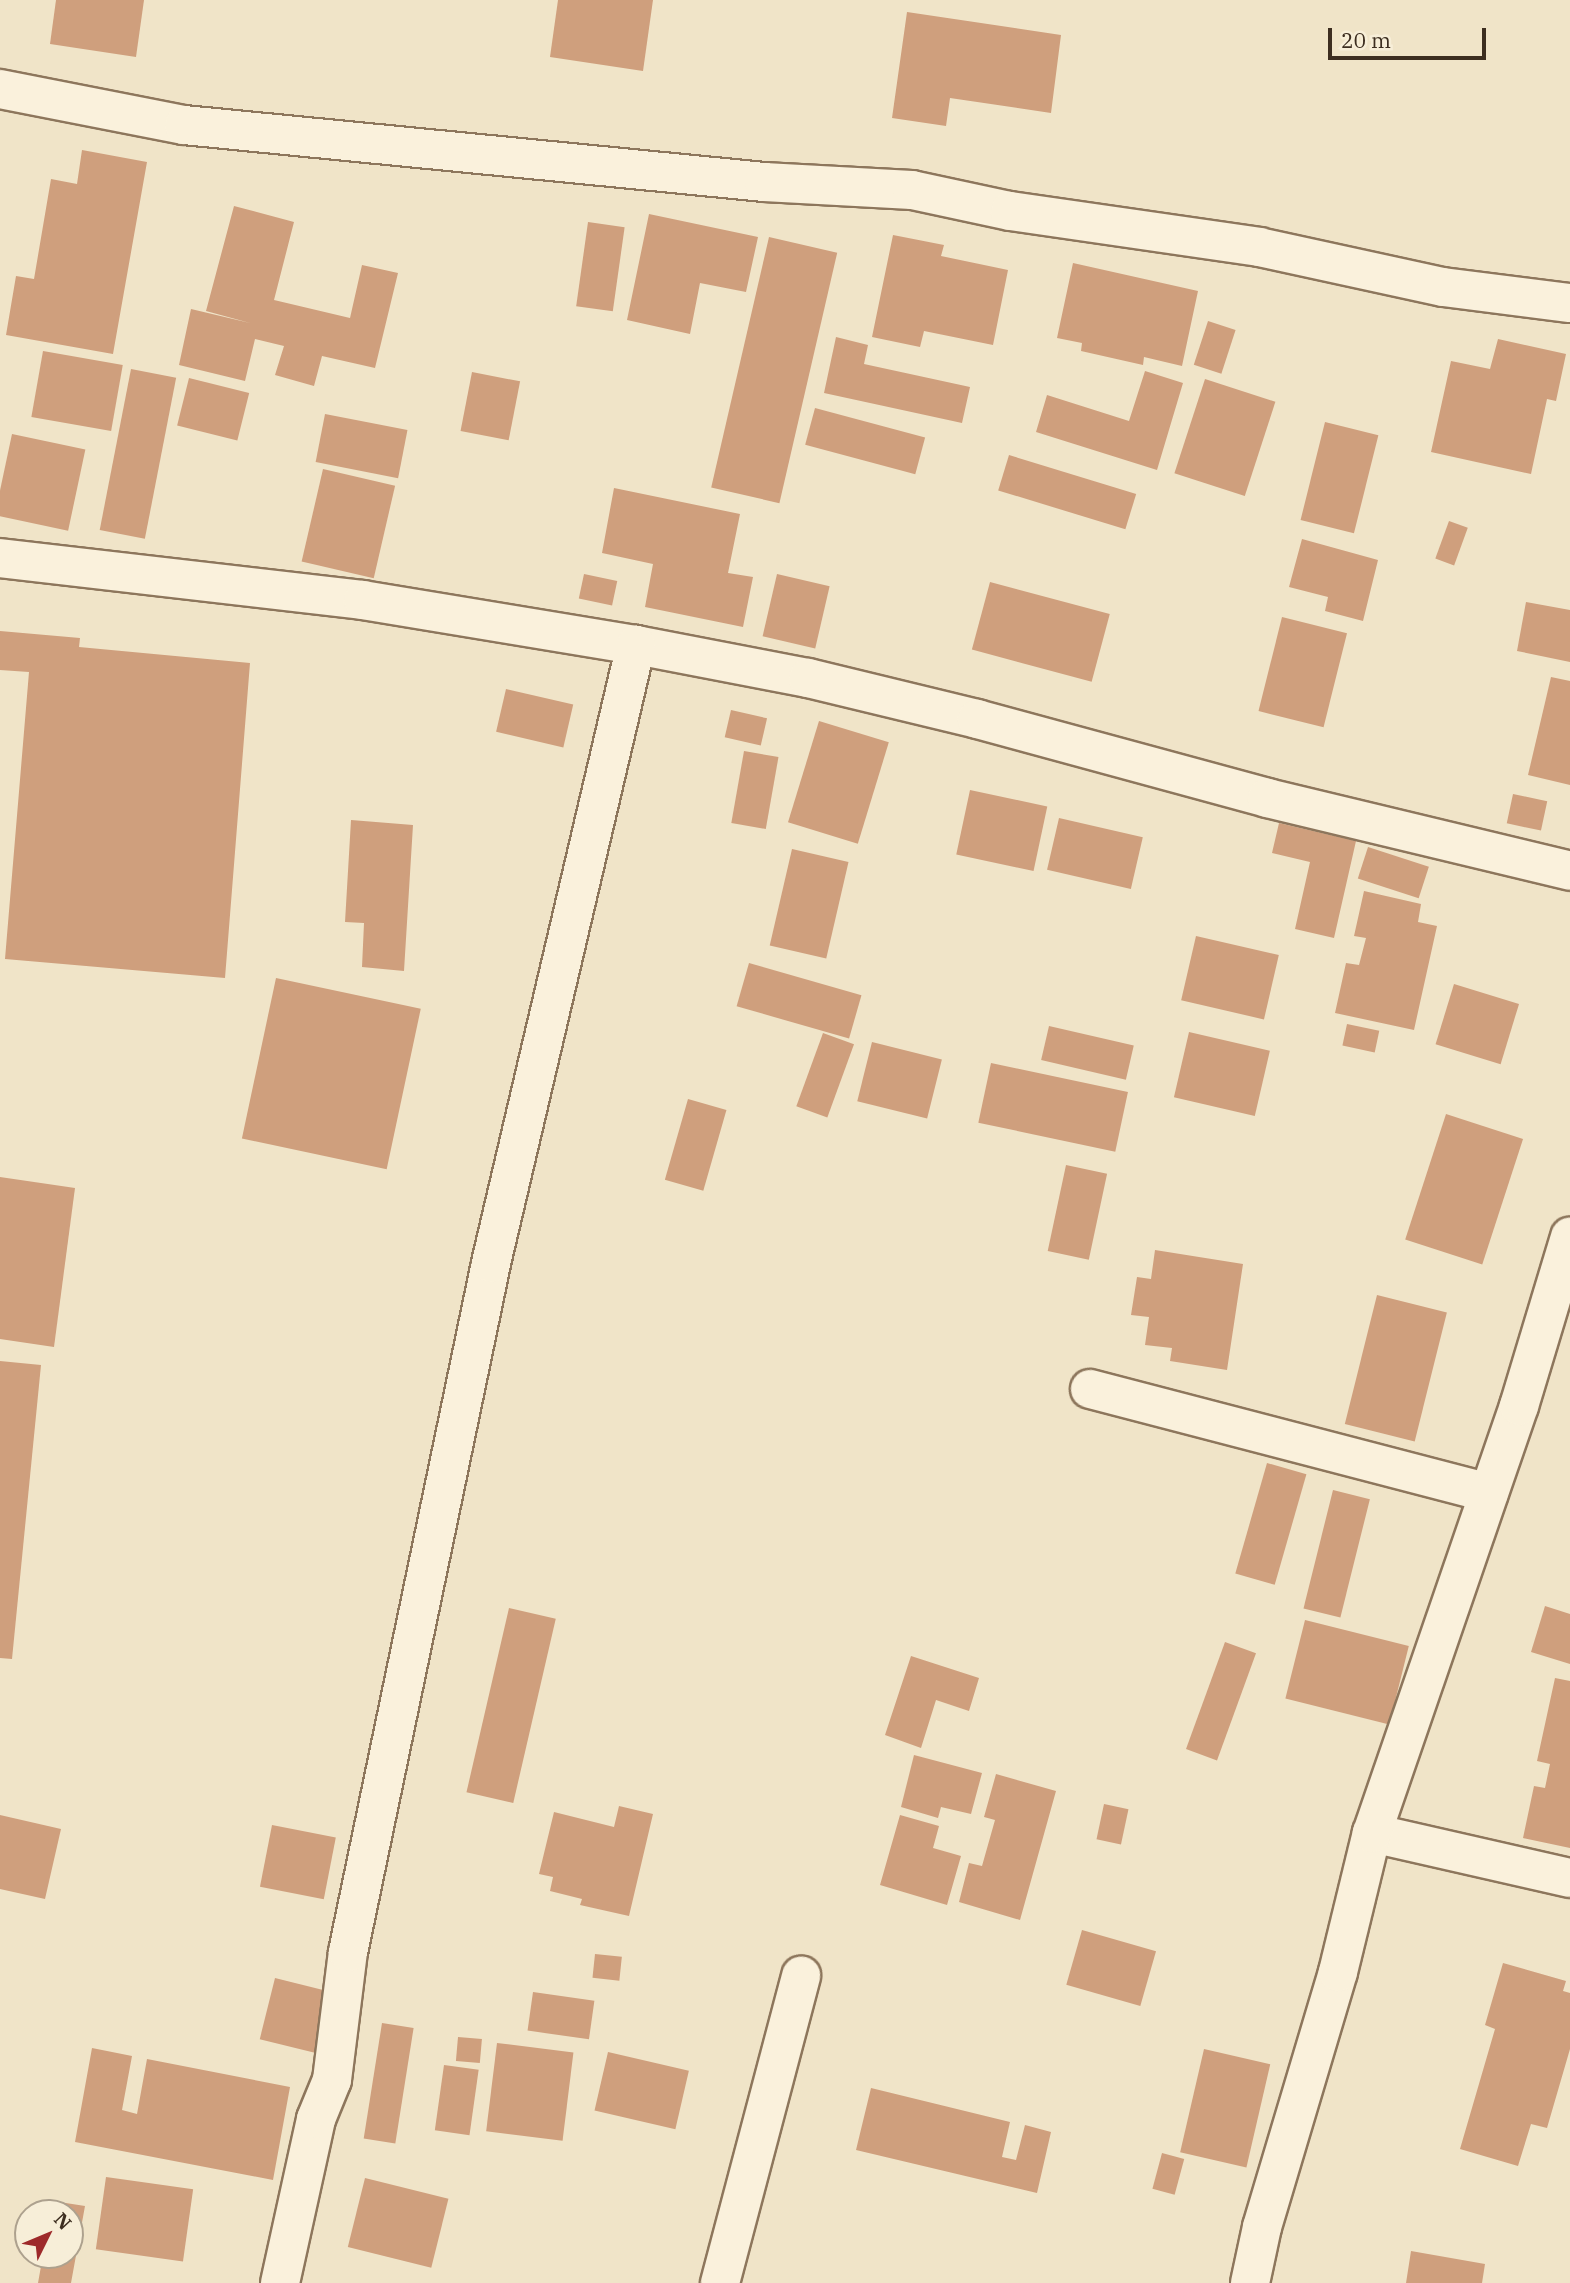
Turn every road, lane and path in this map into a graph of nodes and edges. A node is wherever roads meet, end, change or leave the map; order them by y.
1 (0, 89) edge
2 (1570, 303) edge
3 (0, 558) edge
4 (636, 645) junction
5 (1570, 871) edge
6 (1570, 1237) edge
7 (1090, 1390) dead end
8 (1489, 1493) junction
9 (1372, 1833) junction
10 (1570, 1878) edge
11 (801, 1976) dead end
12 (280, 2283) edge
13 (720, 2283) edge
14 (1250, 2283) edge

1 - 2 street
3 - 4 street
4 - 5 street
4 - 12 street
6 - 8 street
7 - 8 street
8 - 9 street
9 - 10 street
9 - 14 street
11 - 13 street

